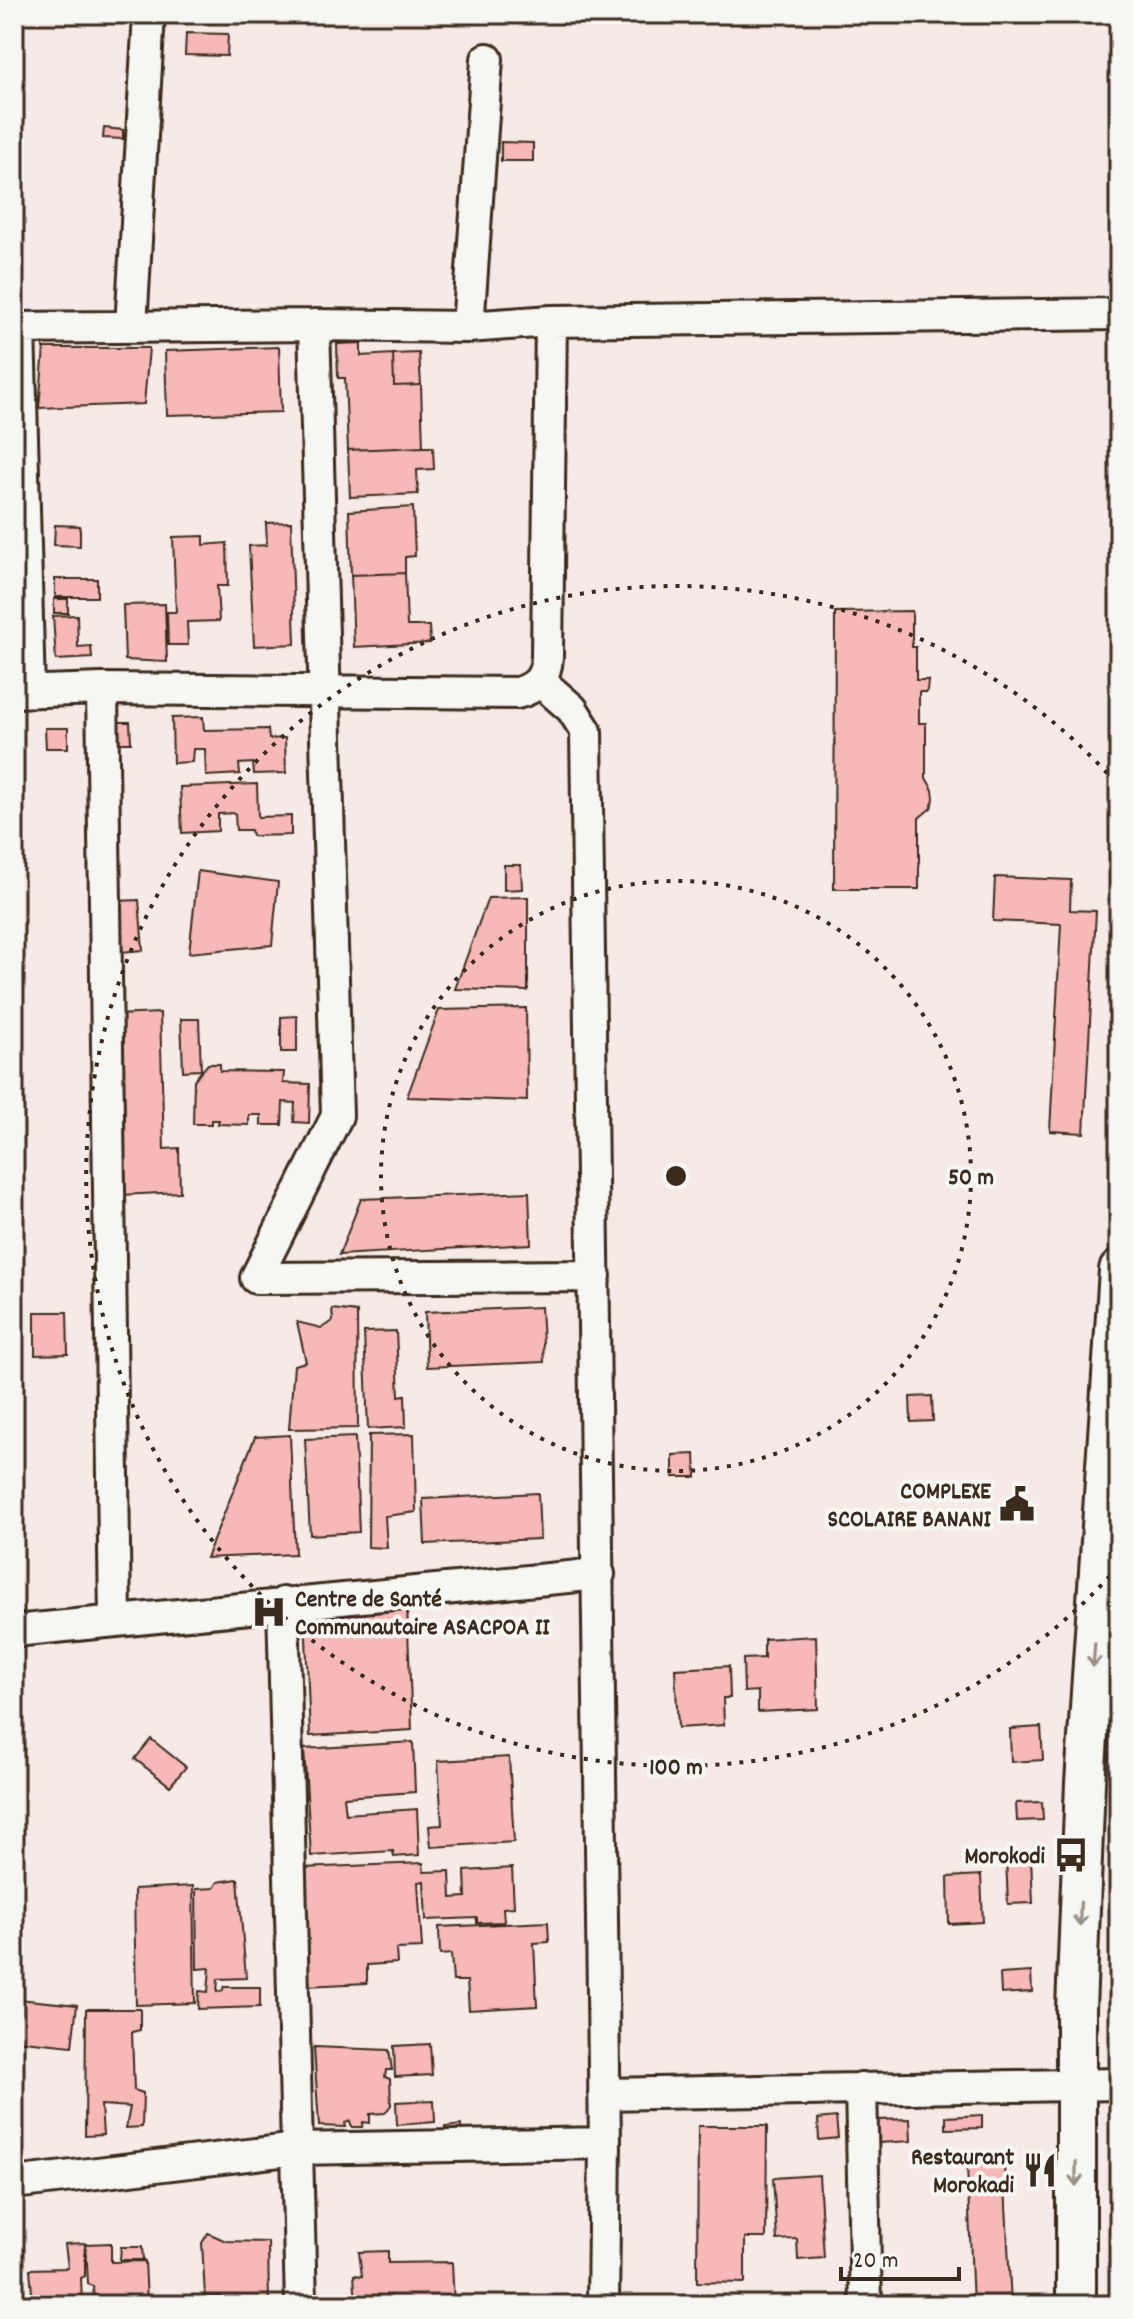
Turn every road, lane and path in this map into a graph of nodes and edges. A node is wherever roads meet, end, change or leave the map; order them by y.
1 (149, 14) edge
2 (487, 59) dead end
3 (1119, 314) edge
4 (551, 321) junction
5 (314, 325) junction
6 (131, 327) junction
7 (468, 327) junction
8 (16, 328) edge
9 (540, 681) junction
10 (102, 689) junction
11 (324, 691) junction
12 (22, 692) edge
13 (1119, 1270) edge
14 (595, 1276) junction
15 (599, 1574) junction
16 (283, 1603) junction
17 (115, 1619) junction
18 (14, 1631) edge
19 (1119, 2084) edge
20 (1075, 2085) junction
21 (861, 2088) junction
22 (604, 2094) junction
23 (605, 2143) junction
24 (297, 2149) junction
25 (14, 2183) edge
26 (301, 2305) edge
27 (603, 2305) edge
28 (866, 2305) edge
29 (1076, 2305) edge

1 - 6 street
2 - 7 street
3 - 4 street
4 - 7 street
4 - 9 street
5 - 6 street
5 - 7 street
5 - 11 street
6 - 8 street
8 - 12 street
9 - 11 street
9 - 14 street
10 - 11 street
10 - 12 street
10 - 17 street
11 - 14 street
13 -> 20 street
14 - 15 street
15 - 16 street
15 - 22 street
16 - 17 street
16 - 24 street
17 - 18 street
19 - 20 street
20 - 21 street
20 -> 29 street
21 - 22 street
21 - 28 street
22 - 23 street
23 - 24 street
23 - 27 street
24 - 25 street
24 - 26 street

